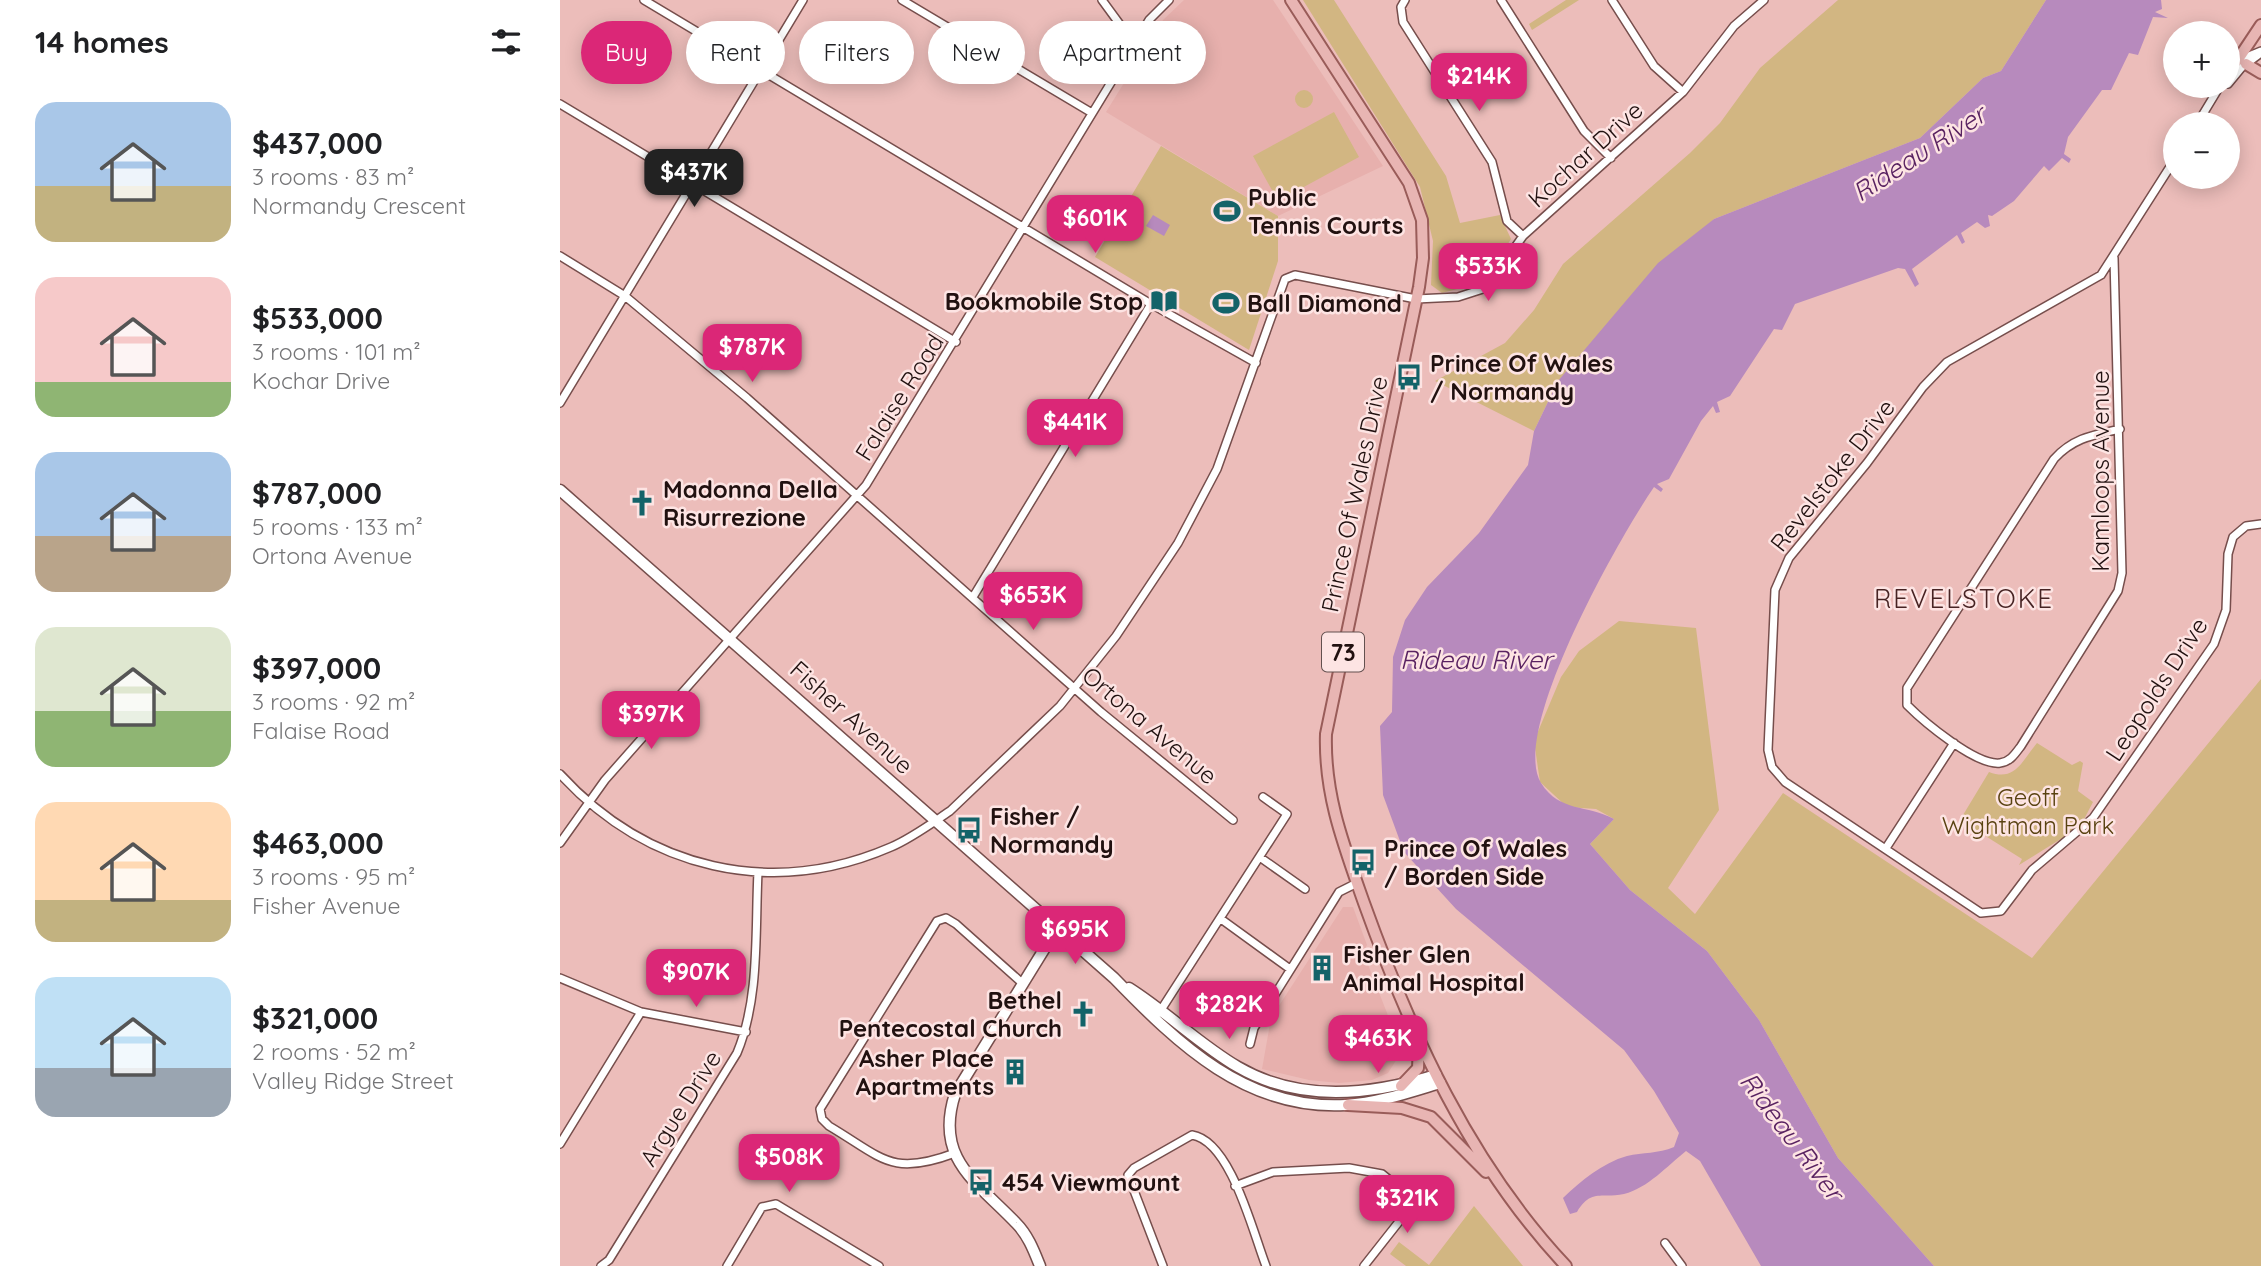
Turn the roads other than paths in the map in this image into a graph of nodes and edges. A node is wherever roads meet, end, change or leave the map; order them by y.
1 (643, 0) edge
2 (803, 0) edge
3 (902, 0) edge
4 (1102, 0) edge
5 (1169, 0) edge
6 (1291, 0) edge
7 (1405, 0) edge
8 (1501, 0) edge
9 (1612, 0) edge
10 (1764, 0) edge
11 (1117, 21) edge
12 (1148, 21) edge
13 (2261, 25) edge
14 (686, 26) edge
15 (785, 30) edge
16 (2261, 52) edge
17 (2241, 62) junction
18 (2261, 73) edge
19 (752, 84) edge
20 (782, 84) edge
21 (1111, 84) edge
22 (1683, 92) junction
23 (560, 104) edge
24 (1093, 113) junction
25 (1611, 158) junction
26 (2163, 178) edge
27 (691, 184) junction
28 (1025, 228) junction
29 (1523, 236) junction
30 (560, 256) edge
31 (2114, 258) junction
32 (625, 296) junction
33 (1416, 299) junction
34 (1151, 304) junction
35 (956, 342) junction
36 (1256, 363) junction
37 (560, 403) edge
38 (2120, 429) junction
39 (560, 489) edge
40 (856, 497) junction
41 (2261, 524) edge
42 (973, 597) junction
43 (732, 639) junction
44 (1075, 688) junction
45 (1954, 743) junction
46 (560, 774) edge
47 (1263, 797) dead end
48 (586, 802) junction
49 (936, 820) junction
50 (1233, 820) dead end
51 (560, 844) edge
52 (1886, 848) junction
53 (1261, 858) junction
54 (758, 872) junction
55 (1357, 883) junction
56 (1305, 889) dead end
57 (1980, 912) joint
58 (1221, 919) junction
59 (1056, 930) junction
60 (1290, 969) junction
61 (560, 978) edge
62 (1114, 978) junction
63 (1021, 982) junction
64 (1162, 1009) junction
65 (641, 1012) junction
66 (1154, 1019) junction
67 (746, 1032) junction
68 (1418, 1038) junction
69 (1250, 1044) dead end
70 (1438, 1079) junction
71 (1401, 1086) junction
72 (1288, 1087) junction
73 (1284, 1099) junction
74 (1348, 1105) junction
75 (560, 1144) edge
76 (955, 1153) junction
77 (1235, 1186) junction
78 (1499, 1187) junction
79 (1665, 1244) dead end
80 (601, 1266) edge
81 (727, 1266) edge
82 (878, 1266) edge
83 (1040, 1266) edge
84 (1163, 1266) edge
85 (1266, 1266) edge
86 (1364, 1266) edge
87 (1566, 1266) edge
88 (1682, 1266) edge

1 - 14 street
2 - 15 street
3 - 24 street
4 - 11 street
5 - 12 street, Falaise Road
6 - 33 main road, Prince Of Wales Drive / 73
7 - 29 street
8 - 25 street
9 - 22 street
10 - 22 street, Kochar Drive
13 - 17 main road
16 - 17 street
17 - 18 main road
19 - 27 street
20 - 28 street
21 - 24 street, Falaise Road
22 - 25 street, Kochar Drive
23 - 27 street
24 - 28 street, Falaise Road
25 - 29 street, Kochar Drive
26 - 31 street, Revelstoke Drive
27 - 32 street
27 - 35 street
28 - 34 street
28 - 35 street, Falaise Road
29 - 33 street, Kochar Drive
30 - 32 street, Ortona Avenue
31 - 38 street, Kamloops Avenue
31 - 52 street, Revelstoke Drive
32 - 37 street
32 - 40 street, Ortona Avenue
33 - 36 street, Kochar Drive
33 - 55 main road, Prince Of Wales Drive / 73
34 - 36 street
34 - 42 street
35 - 40 street, Falaise Road
36 - 44 street
38 - 45 street, Kamloops Avenue
38 - 45 street, Kamloops Avenue
39 - 43 main road, Fisher Avenue
40 - 42 street, Ortona Avenue
40 - 43 street, Falaise Road
41 - 57 street, Leopolds Drive
42 - 44 street, Ortona Avenue
43 - 48 street, Falaise Road
43 - 49 main road, Fisher Avenue
44 - 49 street
44 - 50 street, Ortona Avenue
45 - 52 street
46 - 48 street
47 - 53 street
48 - 51 street, Falaise Road
48 - 54 street
49 - 54 street
49 - 59 main road, Fisher Avenue
52 - 57 street, Revelstoke Drive
53 - 56 street
53 - 58 street
54 - 67 street, Argue Drive
55 - 60 street
55 - 68 main road, Prince Of Wales Drive / 73
58 - 60 street
58 - 64 street
59 - 62 main road, Fisher Avenue
59 - 63 main road
60 - 69 street
61 - 65 street
62 - 64 main road, Fisher Avenue
62 - 66 main road, Fisher Avenue
63 - 76 main road
63 - 76 street
64 - 66 street
64 - 72 main road, Fisher Avenue
65 - 67 street
65 - 75 street
66 - 73 main road, Fisher Avenue
67 - 80 street, Argue Drive
68 - 70 main road, Prince Of Wales Drive / 73
68 - 71 main road
70 - 71 main road, Fisher Avenue
70 - 74 main road, Fisher Avenue
70 - 78 main road, Prince Of Wales Drive / 73
71 - 72 main road, Fisher Avenue
72 - 73 main road
73 - 74 main road, Fisher Avenue
74 - 78 main road
76 - 83 main road
77 - 84 street
77 - 85 street
77 - 86 street
78 - 87 main road, Prince Of Wales Drive / 73
79 - 88 street
81 - 82 street

